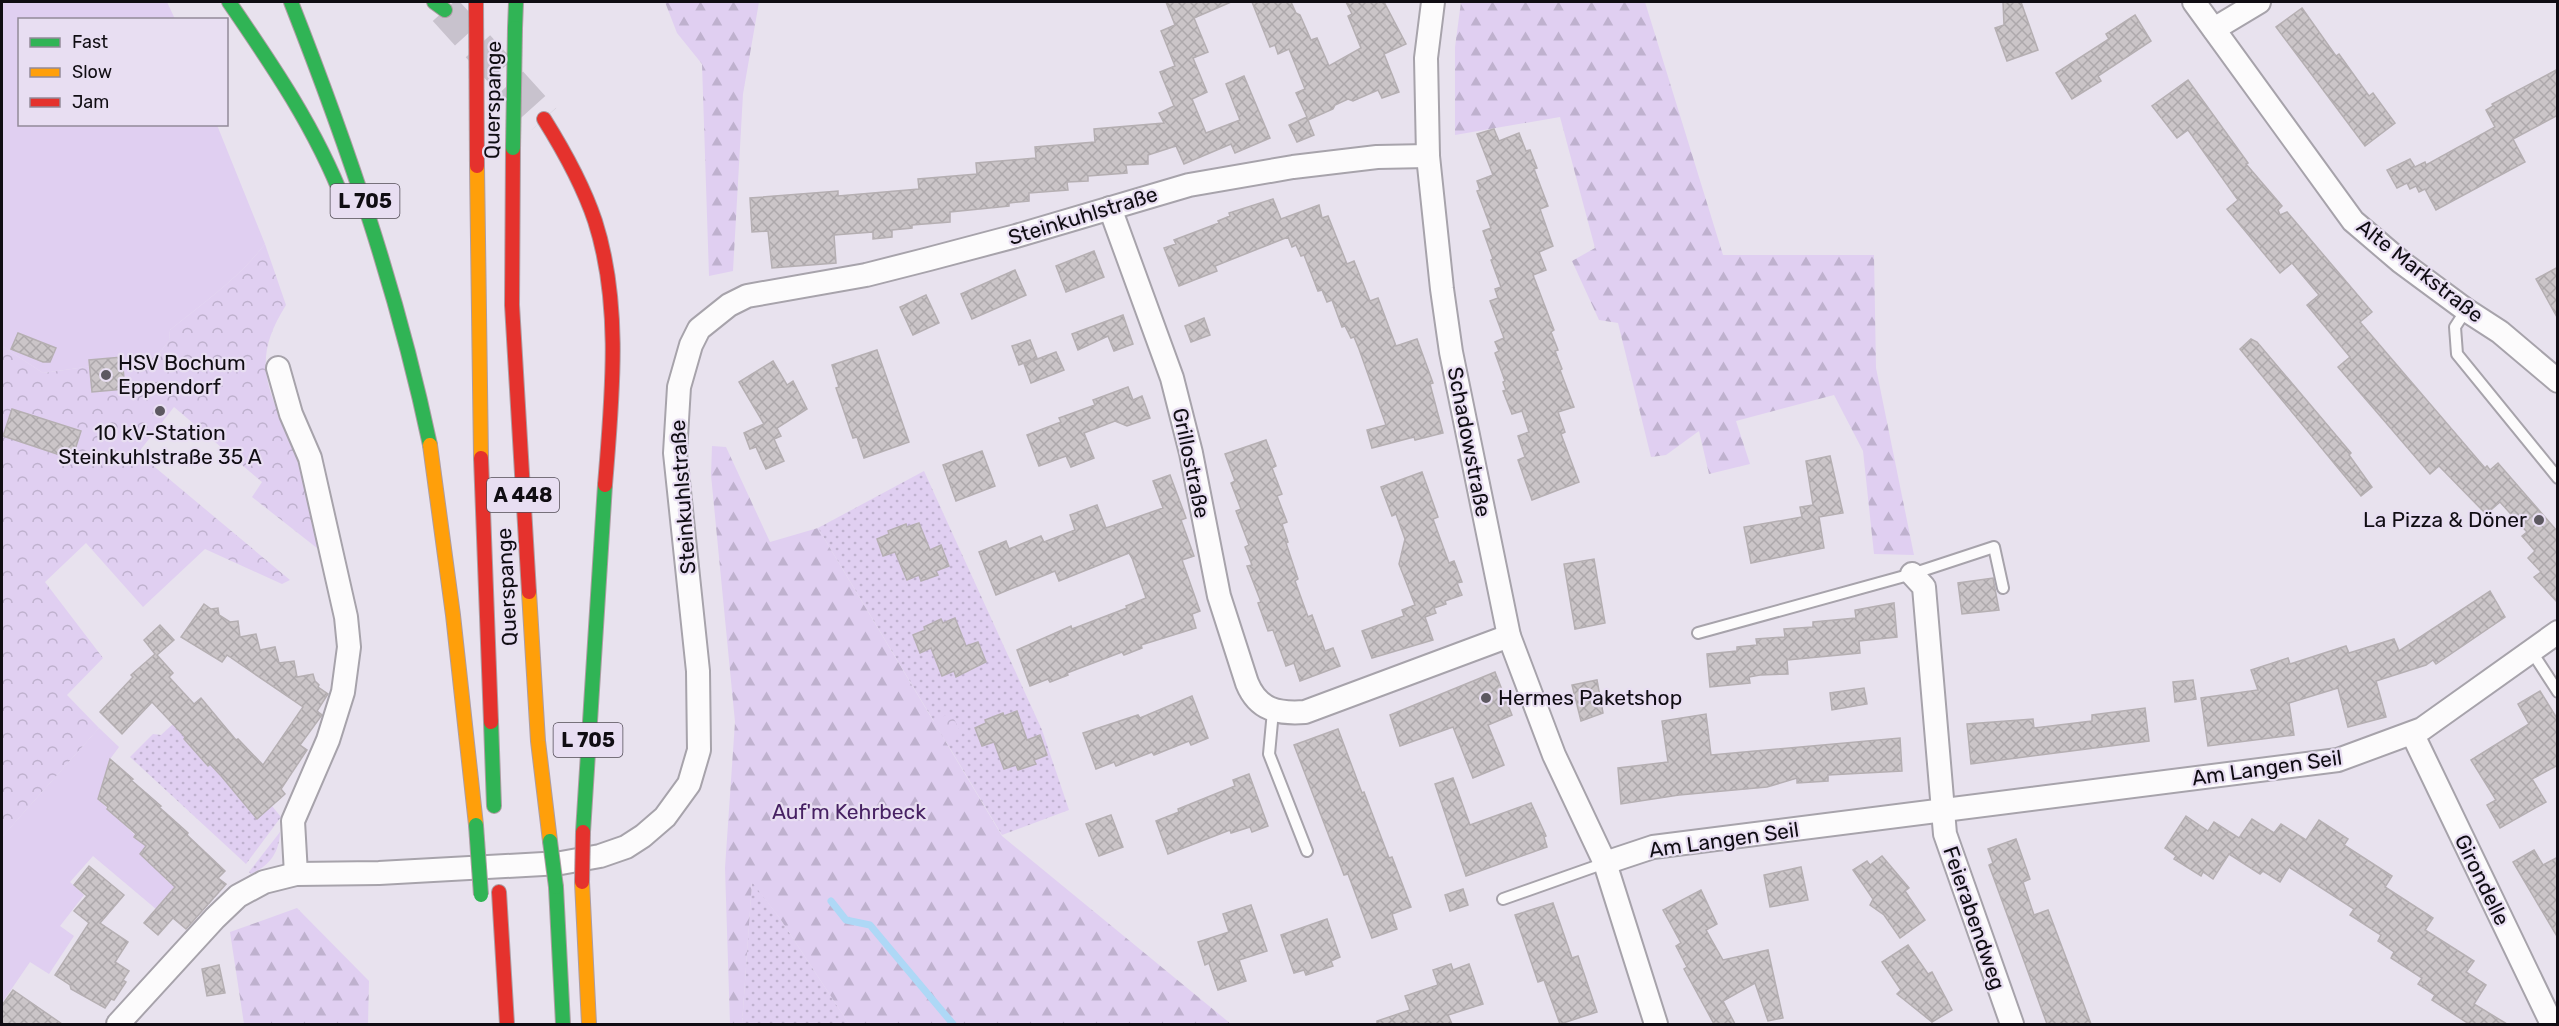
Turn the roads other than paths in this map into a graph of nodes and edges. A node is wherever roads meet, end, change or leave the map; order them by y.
1 (229, 2) edge
2 (291, 2) edge
3 (476, 2) edge
4 (516, 2) edge
5 (1433, 2) edge
6 (2194, 2) edge
7 (2259, 2) edge
8 (2214, 29) junction
9 (544, 119) tunnel mouth
10 (1428, 156) junction
11 (1110, 208) junction
12 (350, 218) dead end
13 (2466, 310) junction
14 (394, 356) dead end
15 (278, 368) dead end
16 (2558, 381) edge
17 (422, 407) junction
18 (2558, 478) edge
19 (1912, 574) junction
20 (2003, 588) dead end
21 (2558, 632) edge
22 (1698, 633) dead end
23 (1509, 636) junction
24 (2532, 652) junction
25 (2558, 692) edge
26 (1273, 711) junction
27 (2413, 735) junction
28 (1942, 810) junction
29 (495, 822) dead end
30 (1307, 851) dead end
31 (497, 857) dead end
32 (1605, 863) junction
33 (296, 874) junction
34 (1503, 899) dead end
35 (481, 901) dead end
36 (2552, 1013) edge
37 (118, 1024) edge
38 (507, 1024) edge
39 (563, 1024) edge
40 (589, 1024) edge
41 (1656, 1024) edge
42 (2012, 1024) edge

1 - 12 highway
2 - 17 highway, L 705
3 - 29 highway, Querspange / A 448, bridge
4 - 39 highway, Querspange / A 448, bridge
5 - 10 street, Schadowstraße
6 - 8 street, Alte Markstraße
7 - 8 street
8 - 13 street, Alte Markstraße
9 - 40 highway, L 705, bridge
10 - 11 street, Steinkuhlstraße
10 - 23 street, Schadowstraße
11 - 26 street, Grillostraße
11 - 33 street, Steinkuhlstraße
13 - 16 street, Alte Markstraße
13 - 18 lane
14 - 17 highway
15 - 33 street
17 - 35 highway, L 705, bridge
19 - 20 lane
19 - 22 lane
19 - 28 street
21 - 24 street, Am Langen Seil
23 - 26 street
23 - 32 street, Schadowstraße
24 - 25 lane
24 - 27 street, Am Langen Seil
26 - 30 lane
27 - 28 street, Am Langen Seil
27 - 36 street, Girondelle
28 - 32 street, Am Langen Seil
28 - 42 street, Feierabendweg
31 - 38 highway
32 - 34 lane
32 - 41 street
33 - 37 street, Steinkuhlstraße

